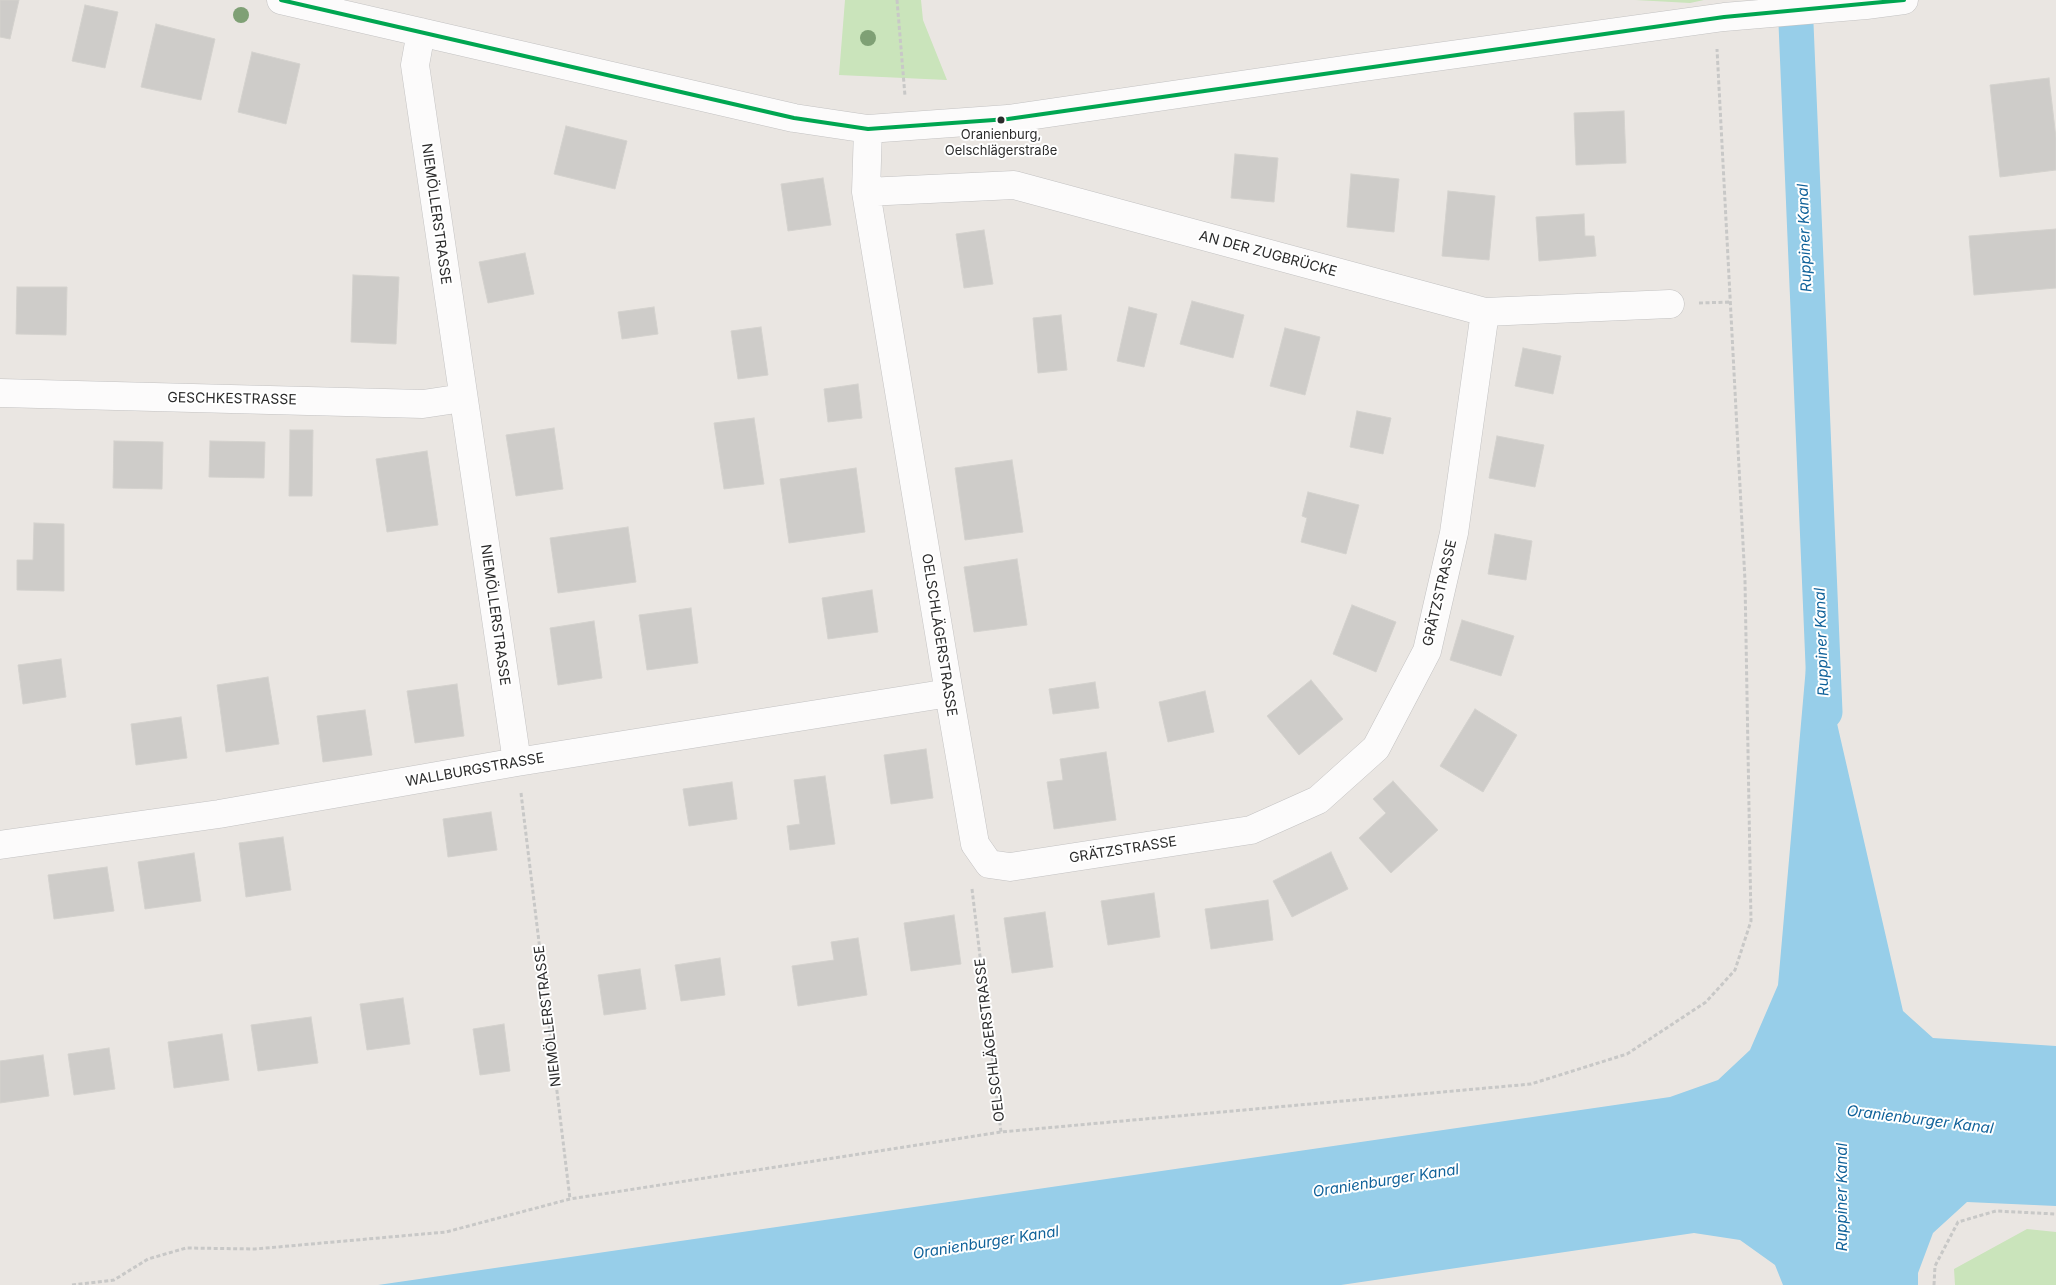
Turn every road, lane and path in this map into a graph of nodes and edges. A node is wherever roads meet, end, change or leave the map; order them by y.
1 (281, 0) edge
2 (897, 0) edge
3 (1904, 0) edge
4 (1724, 17) junction
5 (421, 32) junction
6 (907, 126) junction
7 (868, 129) junction
8 (866, 192) junction
9 (1670, 304) dead end
10 (1485, 312) junction
11 (0, 393) edge
12 (463, 398) junction
13 (949, 693) junction
14 (517, 762) junction
15 (0, 845) edge
16 (990, 864) junction
17 (1001, 1132) junction
18 (570, 1199) junction
19 (2056, 1214) edge
20 (72, 1285) edge
21 (1934, 1285) edge

1 - 5 street
2 - 6 path
3 - 4 street
4 - 6 street
4 - 17 path
5 - 7 street
5 - 12 street, NIEMÖLLERSTRASSE
6 - 7 street
7 - 8 street, OELSCHLÄGERSTRASSE
8 - 10 street, AN DER ZUGBRÜCKE
8 - 13 street, OELSCHLÄGERSTRASSE
9 - 10 street, AN DER ZUGBRÜCKE
10 - 16 street, GRÄTZSTRASSE
11 - 12 street, GESCHKESTRASSE
12 - 14 street, NIEMÖLLERSTRASSE
13 - 14 street, WALLBURGSTRASSE
13 - 16 street, OELSCHLÄGERSTRASSE
14 - 15 street, WALLBURGSTRASSE
14 - 18 path, NIEMÖLLERSTRASSE
16 - 17 path, OELSCHLÄGERSTRASSE
17 - 18 path
18 - 20 path
19 - 21 path

